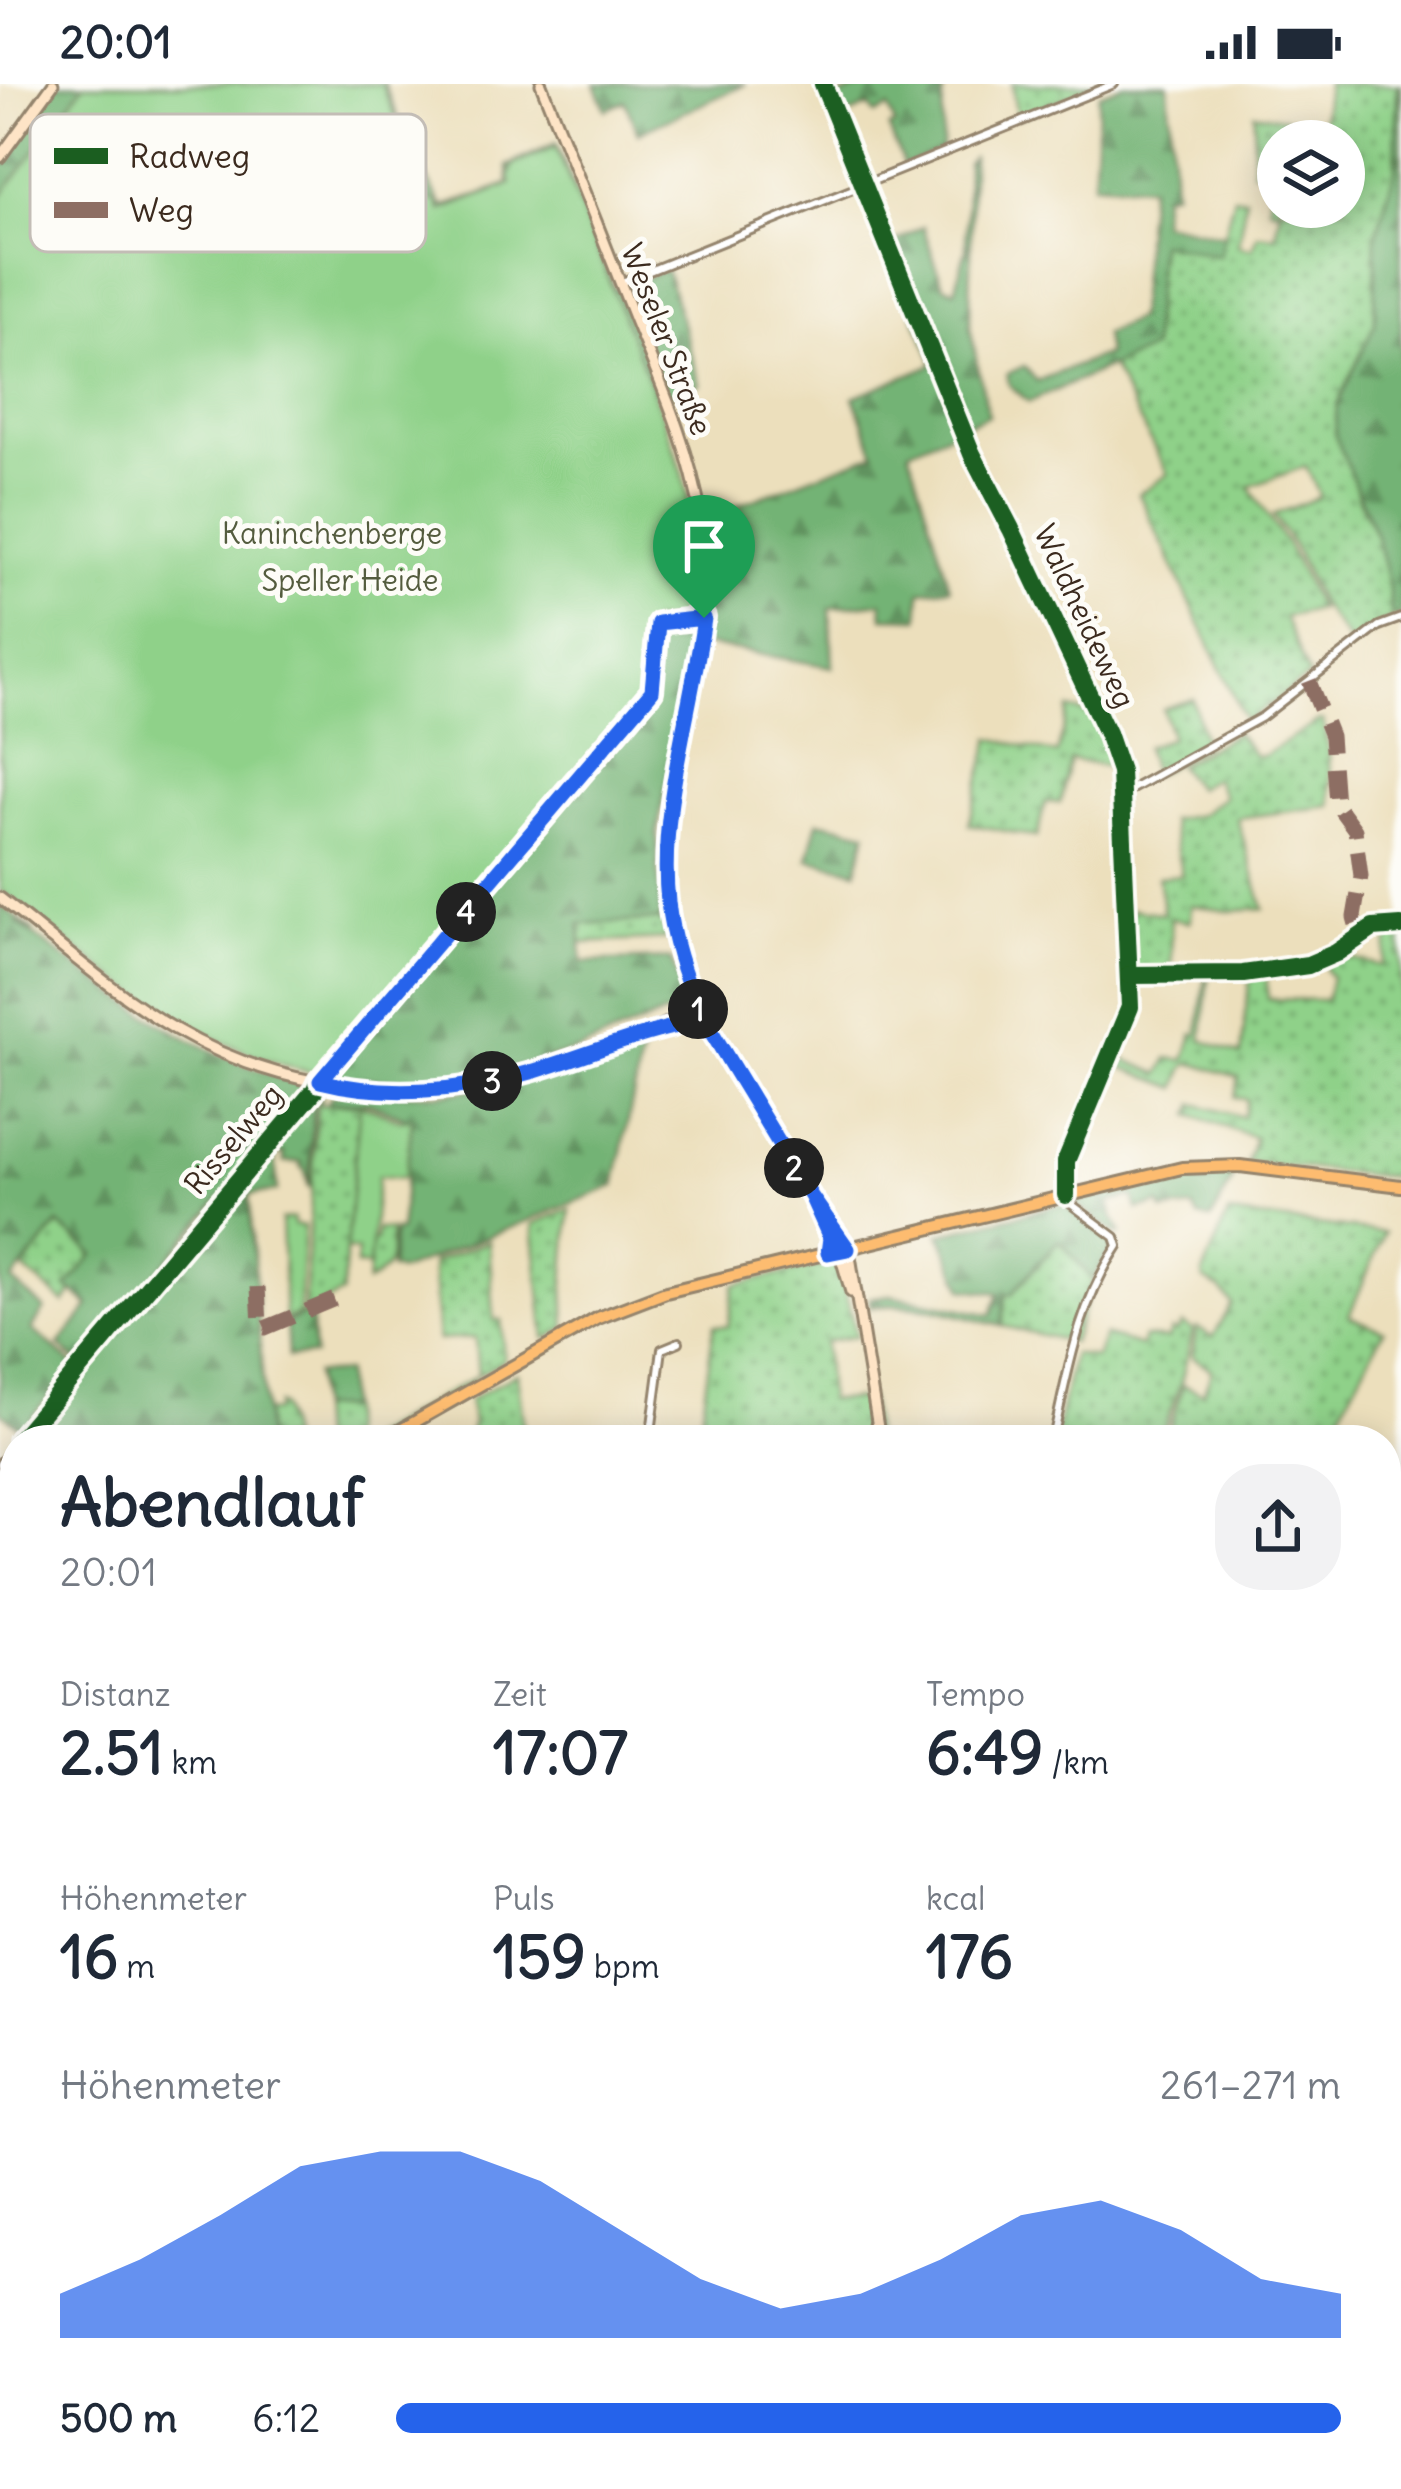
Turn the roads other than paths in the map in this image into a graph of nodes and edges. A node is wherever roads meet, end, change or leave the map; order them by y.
1 (53, 84) edge
2 (541, 84) edge
3 (824, 84) edge
4 (1114, 84) edge
5 (31, 114) edge
6 (30, 116) edge
7 (0, 157) edge
8 (864, 185) junction
9 (620, 282) junction
10 (1401, 618) edge
11 (704, 620) junction
12 (1121, 795) junction
13 (0, 898) edge
14 (1401, 926) edge
15 (1129, 975) junction
16 (700, 1012) junction
17 (320, 1081) junction
18 (1401, 1186) edge
19 (1066, 1195) junction
20 (811, 1196) junction
21 (840, 1250) junction
22 (679, 1342) dead end
23 (31, 1425) edge
24 (409, 1425) edge
25 (652, 1425) edge
26 (877, 1425) edge
27 (1056, 1425) edge

1 - 5 main road
2 - 9 main road, Weseler Straße
3 - 8 street, Waldheideweg
4 - 8 street
6 - 7 main road
8 - 9 street
8 - 12 street, Waldheideweg
9 - 11 main road, Weseler Straße
10 - 12 street
11 - 16 main road, Weseler Straße
11 - 17 street, Risselweg
12 - 15 street, Waldheideweg
13 - 17 main road
14 - 15 street
15 - 19 street, Waldheideweg
16 - 17 main road
16 - 20 main road, Weseler Straße
17 - 23 street, Risselweg
18 - 19 main road
19 - 21 main road
19 - 27 street
20 - 21 main road
20 - 21 main road
21 - 24 main road
21 - 26 main road
22 - 25 street

